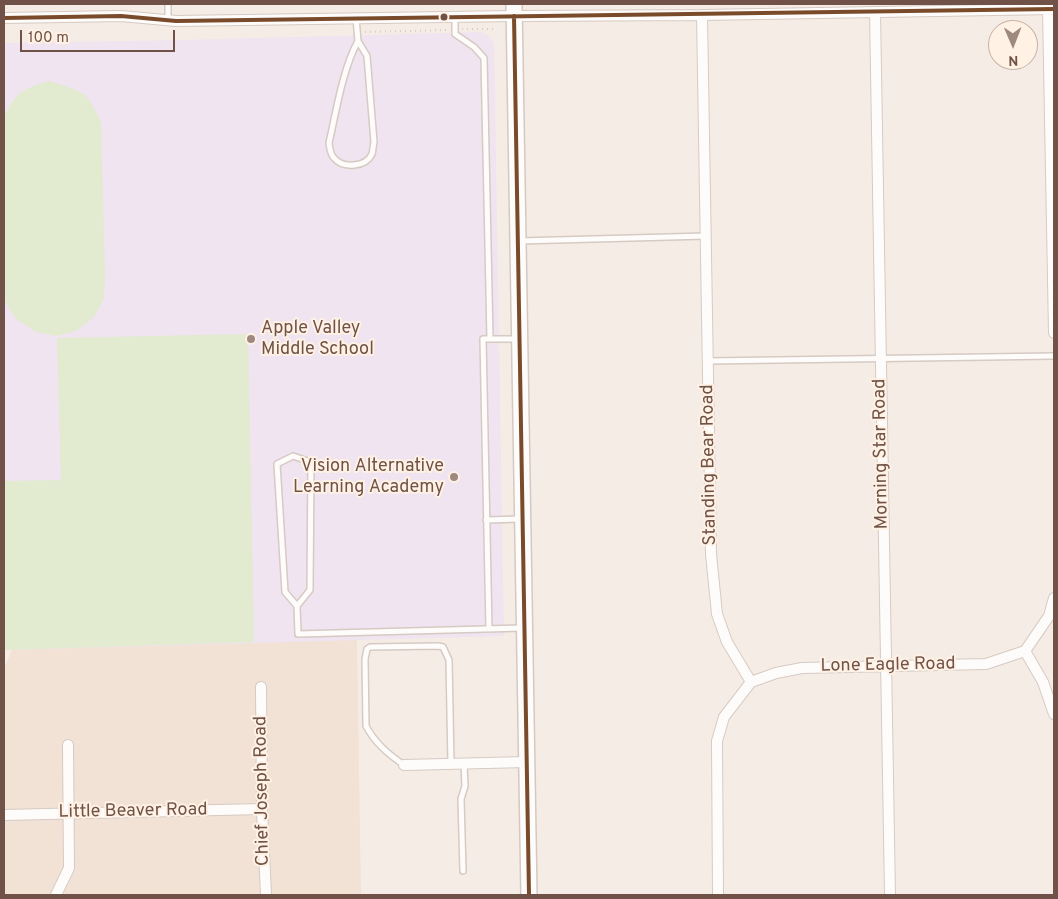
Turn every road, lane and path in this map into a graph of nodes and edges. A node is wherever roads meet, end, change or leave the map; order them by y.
1 (168, 4) edge
2 (514, 10) edge
3 (1051, 10) edge
4 (875, 12) junction
5 (702, 16) junction
6 (455, 17) junction
7 (4, 18) edge
8 (356, 18) junction
9 (168, 20) junction
10 (492, 29) dead end
11 (455, 30) junction
12 (358, 32) junction
13 (358, 41) junction
14 (706, 236) junction
15 (518, 241) junction
16 (1054, 333) edge
17 (490, 339) junction
18 (520, 339) junction
19 (1054, 356) edge
20 (880, 359) junction
21 (708, 362) junction
22 (523, 519) junction
23 (486, 520) junction
24 (1054, 598) edge
25 (297, 606) junction
26 (525, 628) junction
27 (489, 629) junction
28 (1025, 651) junction
29 (885, 667) junction
30 (751, 682) junction
31 (261, 687) dead end
32 (1054, 714) edge
33 (68, 745) dead end
34 (527, 762) junction
35 (464, 763) junction
36 (404, 764) joint
37 (451, 764) junction
38 (262, 809) junction
39 (69, 814) junction
40 (4, 815) edge
41 (463, 870) dead end
42 (56, 895) edge
43 (266, 895) edge
44 (529, 895) edge
45 (718, 895) edge
46 (890, 895) edge

1 - 9 lane
2 - 5 street
2 - 6 street
2 - 15 main road
3 - 4 street
3 - 16 street
4 - 5 street
4 - 20 street, Morning Star Road
5 - 14 street, Standing Bear Road
6 - 8 street
6 - 11 lane
7 - 9 street
8 - 9 street
8 - 12 lane
10 - 11 path
11 - 12 path
11 - 17 lane
12 - 13 lane
13 - 13 lane
14 - 15 lane
14 - 21 street, Standing Bear Road
15 - 18 main road
17 - 18 lane
17 - 23 lane
18 - 22 main road
19 - 20 lane
20 - 21 lane
20 - 29 street, Morning Star Road
21 - 30 street, Standing Bear Road
22 - 23 lane
22 - 26 main road
23 - 27 lane
24 - 28 street
25 - 25 lane
25 - 27 lane
26 - 27 lane
26 - 34 main road
28 - 29 street, Lone Eagle Road
28 - 32 street
29 - 30 street, Lone Eagle Road
29 - 46 street, Morning Star Road
30 - 45 street
31 - 38 street, Chief Joseph Road
33 - 39 street
34 - 35 street
34 - 44 main road
35 - 37 street
35 - 41 lane
36 - 37 street
36 - 37 lane
38 - 39 street, Little Beaver Road
38 - 43 street, Chief Joseph Road
39 - 40 street, Little Beaver Road
39 - 42 street

